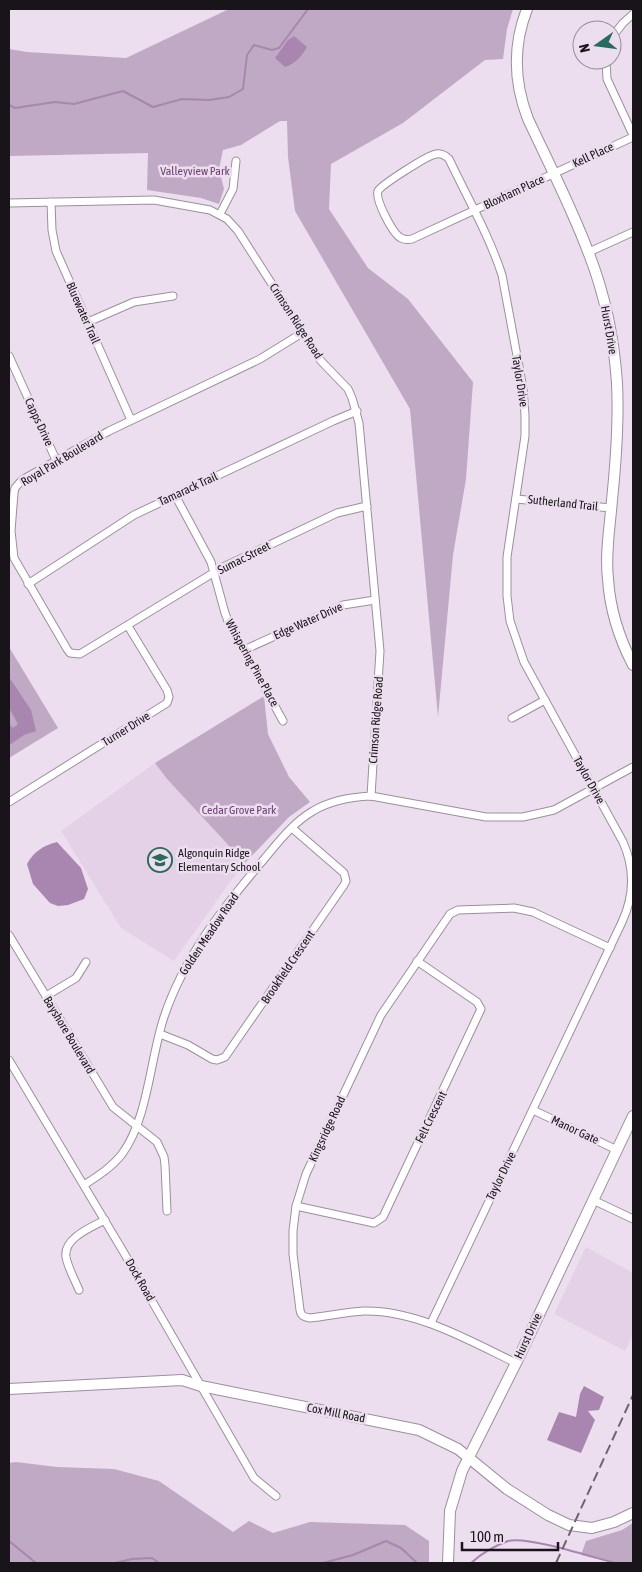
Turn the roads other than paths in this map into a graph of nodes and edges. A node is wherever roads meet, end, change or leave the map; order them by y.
1 (527, 9) edge
2 (633, 14) edge
3 (622, 22) edge
4 (607, 70) edge
5 (633, 136) edge
6 (236, 161) dead end
7 (553, 174) junction
8 (51, 202) junction
9 (9, 203) edge
10 (474, 211) junction
11 (220, 214) junction
12 (633, 232) edge
13 (589, 252) junction
14 (173, 296) dead end
15 (88, 322) junction
16 (302, 333) junction
17 (9, 356) edge
18 (357, 411) junction
19 (131, 420) junction
20 (56, 460) junction
21 (175, 495) junction
22 (516, 499) junction
23 (367, 506) junction
24 (611, 508) junction
25 (214, 573) junction
26 (28, 584) junction
27 (375, 600) junction
28 (128, 626) junction
29 (244, 650) junction
30 (633, 666) edge
31 (545, 700) junction
32 (512, 718) dead end
33 (283, 721) dead end
34 (633, 767) edge
35 (594, 788) junction
36 (371, 796) junction
37 (9, 802) edge
38 (292, 828) junction
39 (9, 935) edge
40 (610, 948) junction
41 (417, 961) junction
42 (86, 962) dead end
43 (46, 996) junction
44 (160, 1034) junction
45 (9, 1060) edge
46 (533, 1110) junction
47 (633, 1116) edge
48 (137, 1127) junction
49 (617, 1150) junction
50 (84, 1185) junction
51 (593, 1200) junction
52 (296, 1206) junction
53 (167, 1211) dead end
54 (633, 1219) edge
55 (105, 1220) junction
56 (79, 1290) dead end
57 (431, 1323) junction
58 (516, 1363) junction
59 (200, 1386) junction
60 (9, 1389) edge
61 (468, 1458) junction
62 (276, 1496) dead end
63 (633, 1513) edge
64 (448, 1563) edge

1 - 7 street, Hurst Drive
2 - 3 street
4 - 5 street
5 - 7 street, Kell Place
6 - 11 street
7 - 10 street, Bloxham Place
7 - 13 street, Hurst Drive
8 - 9 street, Crimson Ridge Road
8 - 11 street, Crimson Ridge Road
8 - 15 street, Bluewater Trail
10 - 10 street, Bloxham Place
10 - 22 street, Taylor Drive
11 - 16 street, Crimson Ridge Road
12 - 13 street
13 - 24 street, Hurst Drive
14 - 15 street
15 - 19 street, Bluewater Trail
16 - 18 street, Crimson Ridge Road
16 - 19 street, Royal Park Boulevard
17 - 20 street, Capps Drive
18 - 21 street, Tamarack Trail
18 - 23 street, Crimson Ridge Road
19 - 20 street, Royal Park Boulevard
20 - 26 street, Royal Park Boulevard
21 - 25 street, Whispering Pine Place
21 - 26 street, Tamarack Trail
22 - 24 street, Sutherland Trail
22 - 31 street, Taylor Drive
23 - 25 street, Sumac Street
23 - 27 street, Crimson Ridge Road
24 - 30 street, Hurst Drive
25 - 28 street, Sumac Street
25 - 29 street, Whispering Pine Place
26 - 28 street, Royal Park Boulevard
27 - 29 street, Edge Water Drive
27 - 36 street, Crimson Ridge Road
28 - 37 street, Turner Drive
29 - 33 street, Whispering Pine Place
31 - 32 street
31 - 35 street, Taylor Drive
34 - 35 street, Golden Meadow Road
35 - 36 street, Golden Meadow Road
35 - 40 street, Taylor Drive
36 - 38 street, Golden Meadow Road
38 - 44 street, Golden Meadow Road
38 - 44 street, Brookfield Crescent
39 - 43 street, Bayshore Boulevard
40 - 41 street, Kingsridge Road
40 - 46 street, Taylor Drive
41 - 52 street, Kingsridge Road
41 - 52 street, Felt Crescent
42 - 43 street
43 - 48 street, Bayshore Boulevard
44 - 48 street, Golden Meadow Road
45 - 50 street, Dock Road
46 - 49 street, Manor Gate
46 - 57 street, Taylor Drive
47 - 49 street, Hurst Drive
48 - 50 street, Golden Meadow Road
48 - 53 street, Bayshore Boulevard
49 - 51 street, Hurst Drive
50 - 55 street, Dock Road
51 - 54 street
51 - 58 street, Hurst Drive
52 - 57 street, Kingsridge Road
55 - 56 street
55 - 59 street, Dock Road
57 - 58 street, Kingsridge Road
58 - 61 street, Hurst Drive
59 - 60 street, Cox Mill Road
59 - 61 street, Cox Mill Road
59 - 62 street, Dock Road
61 - 63 street, Cox Mill Road
61 - 64 street, Hurst Drive

